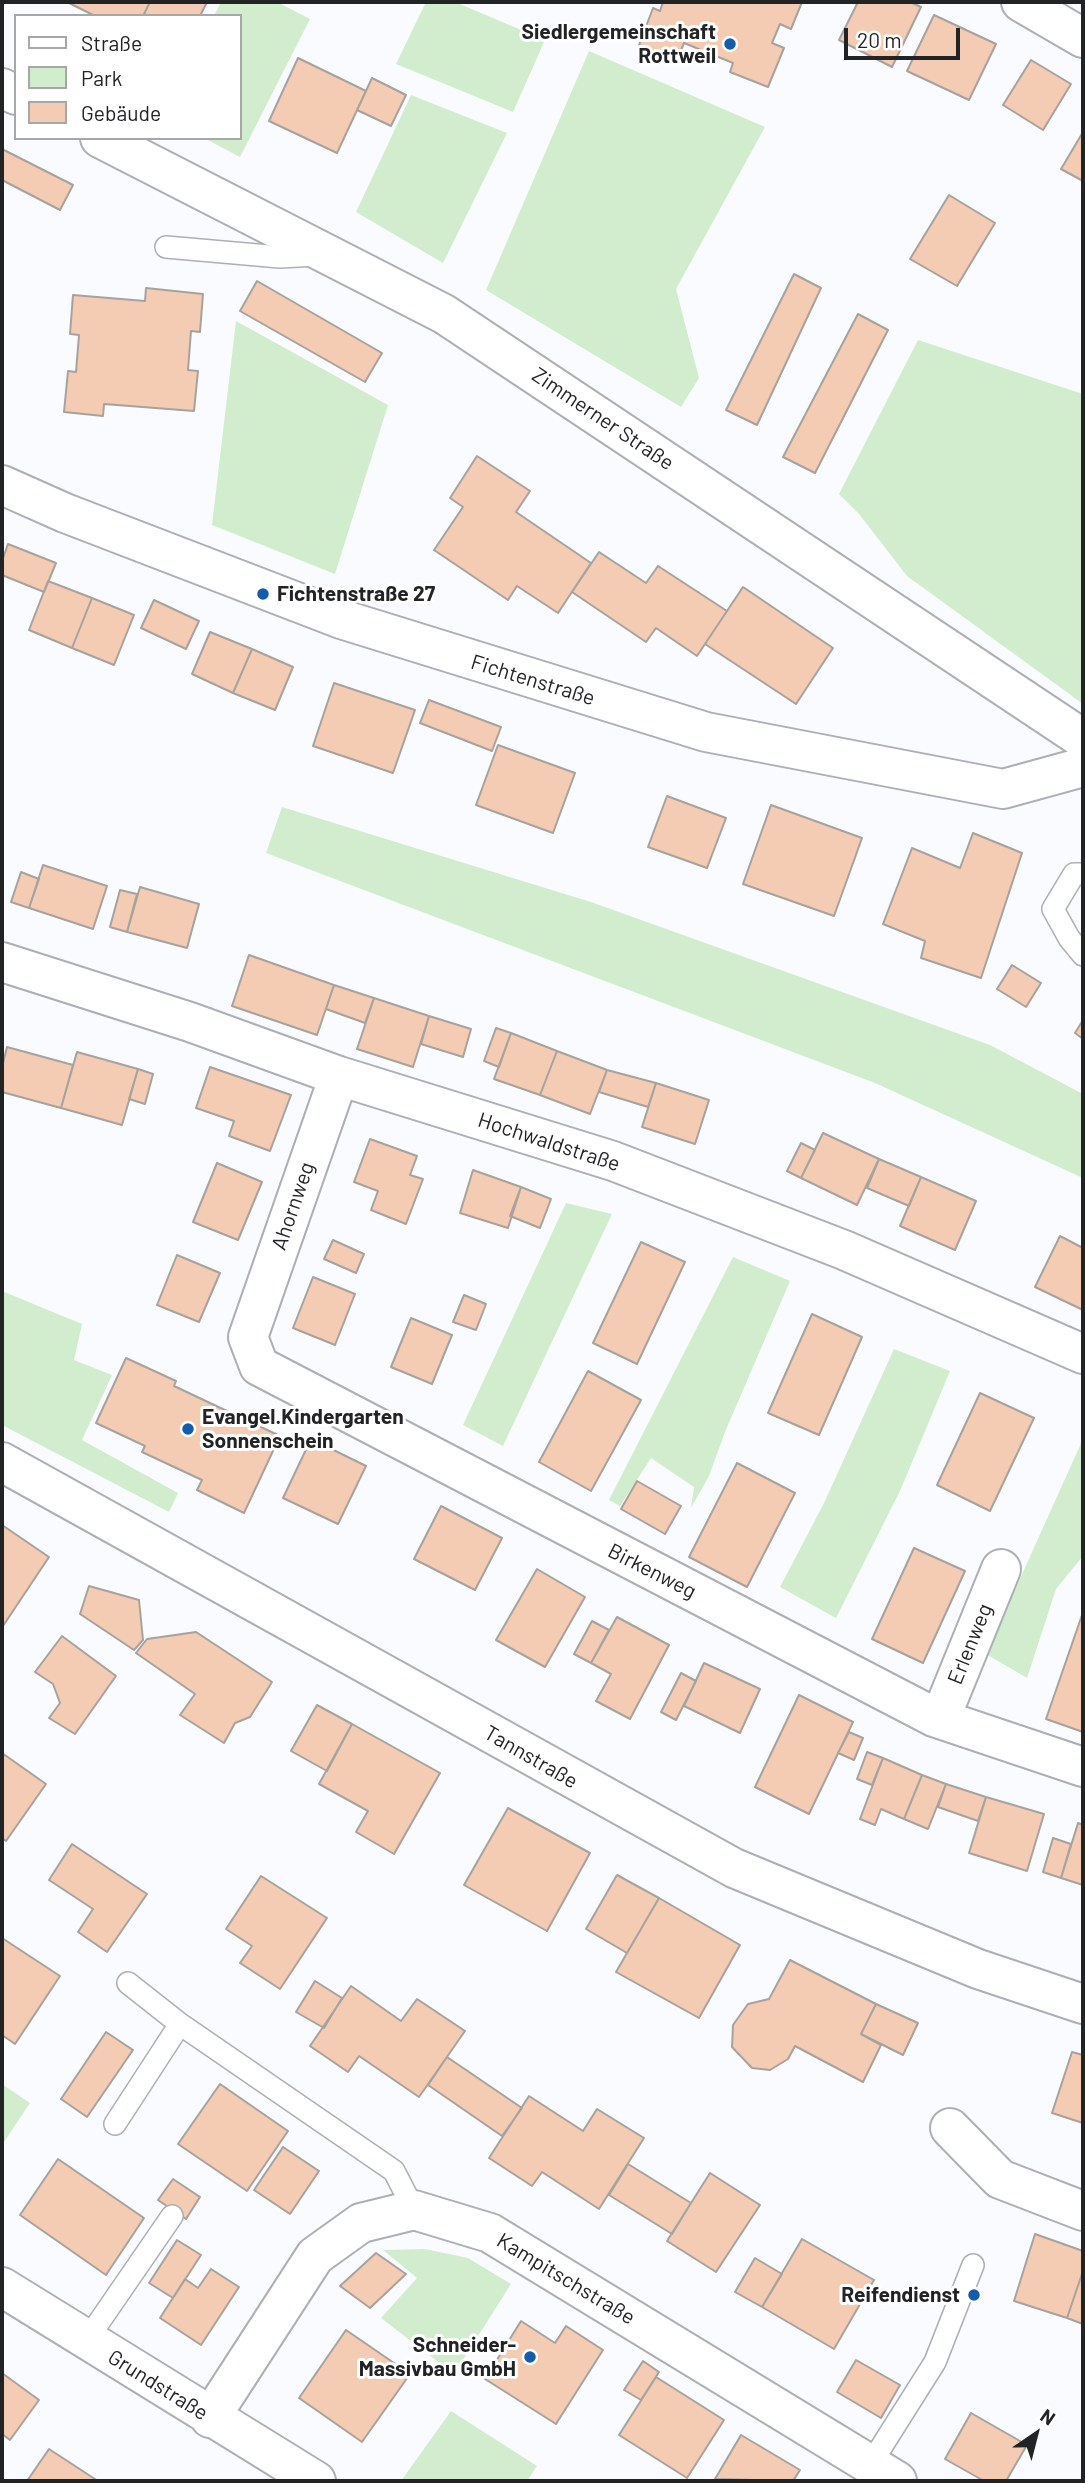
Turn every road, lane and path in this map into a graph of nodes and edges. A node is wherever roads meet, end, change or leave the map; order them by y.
1 (1021, 2) edge
2 (1083, 38) edge
3 (104, 140) edge
4 (166, 247) dead end
5 (332, 255) junction
6 (2, 485) edge
7 (1083, 739) edge
8 (1083, 766) edge
9 (1083, 874) edge
10 (1083, 955) edge
11 (2, 962) edge
12 (339, 1076) junction
13 (248, 1337) joint
14 (1083, 1354) edge
15 (2, 1462) edge
16 (1001, 1569) dead end
17 (940, 1719) junction
18 (1083, 1767) edge
19 (128, 1983) dead end
20 (1083, 2004) edge
21 (180, 2024) junction
22 (115, 2124) dead end
23 (950, 2128) dead end
24 (414, 2210) junction
25 (1083, 2211) edge
26 (172, 2216) dead end
27 (973, 2266) dead end
28 (2, 2287) edge
29 (86, 2341) junction
30 (210, 2418) junction
31 (884, 2473) edge
32 (316, 2481) edge

1 - 2 street
3 - 5 street, Zimmerner Straße
4 - 5 lane
5 - 7 street, Zimmerner Straße
6 - 8 street, Fichtenstraße
9 - 10 lane
11 - 12 street, Hochwaldstraße
12 - 13 street, Ahornweg
12 - 14 street, Hochwaldstraße
13 - 17 street, Birkenweg
15 - 20 street, Tannstraße
16 - 17 street, Erlenweg
17 - 18 street, Birkenweg
19 - 21 lane
21 - 22 lane
21 - 24 lane
23 - 25 street
24 - 30 street, Kampitschstraße
24 - 31 street, Kampitschstraße
26 - 29 lane
27 - 31 lane
28 - 29 street, Grundstraße
29 - 30 street, Grundstraße
30 - 32 street, Grundstraße

